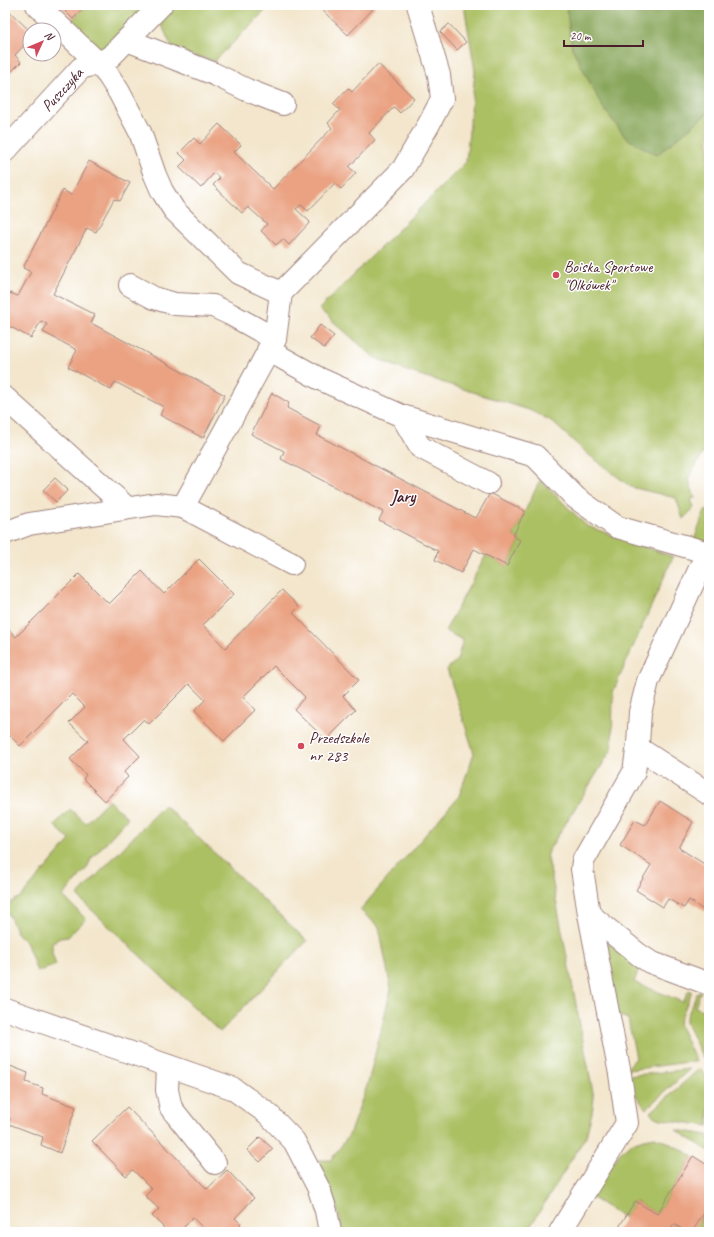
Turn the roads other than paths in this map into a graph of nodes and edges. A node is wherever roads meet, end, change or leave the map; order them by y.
1 (37, 5) edge
2 (161, 5) edge
3 (418, 5) edge
4 (128, 40) junction
5 (98, 63) junction
6 (284, 104) dead end
7 (5, 151) edge
8 (130, 285) dead end
9 (281, 293) junction
10 (271, 344) junction
11 (5, 398) edge
12 (402, 416) junction
13 (488, 483) dead end
14 (183, 507) junction
15 (128, 508) junction
16 (5, 533) edge
17 (708, 553) edge
18 (292, 564) dead end
19 (638, 748) junction
20 (709, 794) edge
21 (589, 914) junction
22 (709, 984) edge
23 (5, 1009) edge
24 (168, 1066) junction
25 (215, 1163) dead end
26 (330, 1232) edge
27 (560, 1232) edge

1 - 5 street
2 - 4 street, Puszczyka
3 - 9 street
4 - 5 street, Puszczyka
4 - 6 street
5 - 7 street, Puszczyka
5 - 9 street
8 - 10 street
9 - 10 street
10 - 12 street
10 - 14 street
11 - 15 street
12 - 13 street
12 - 17 street
14 - 15 street
14 - 18 street
15 - 16 street
17 - 19 street
19 - 20 street
19 - 21 street
21 - 22 street
21 - 27 street
23 - 24 street
24 - 25 street
24 - 26 street

